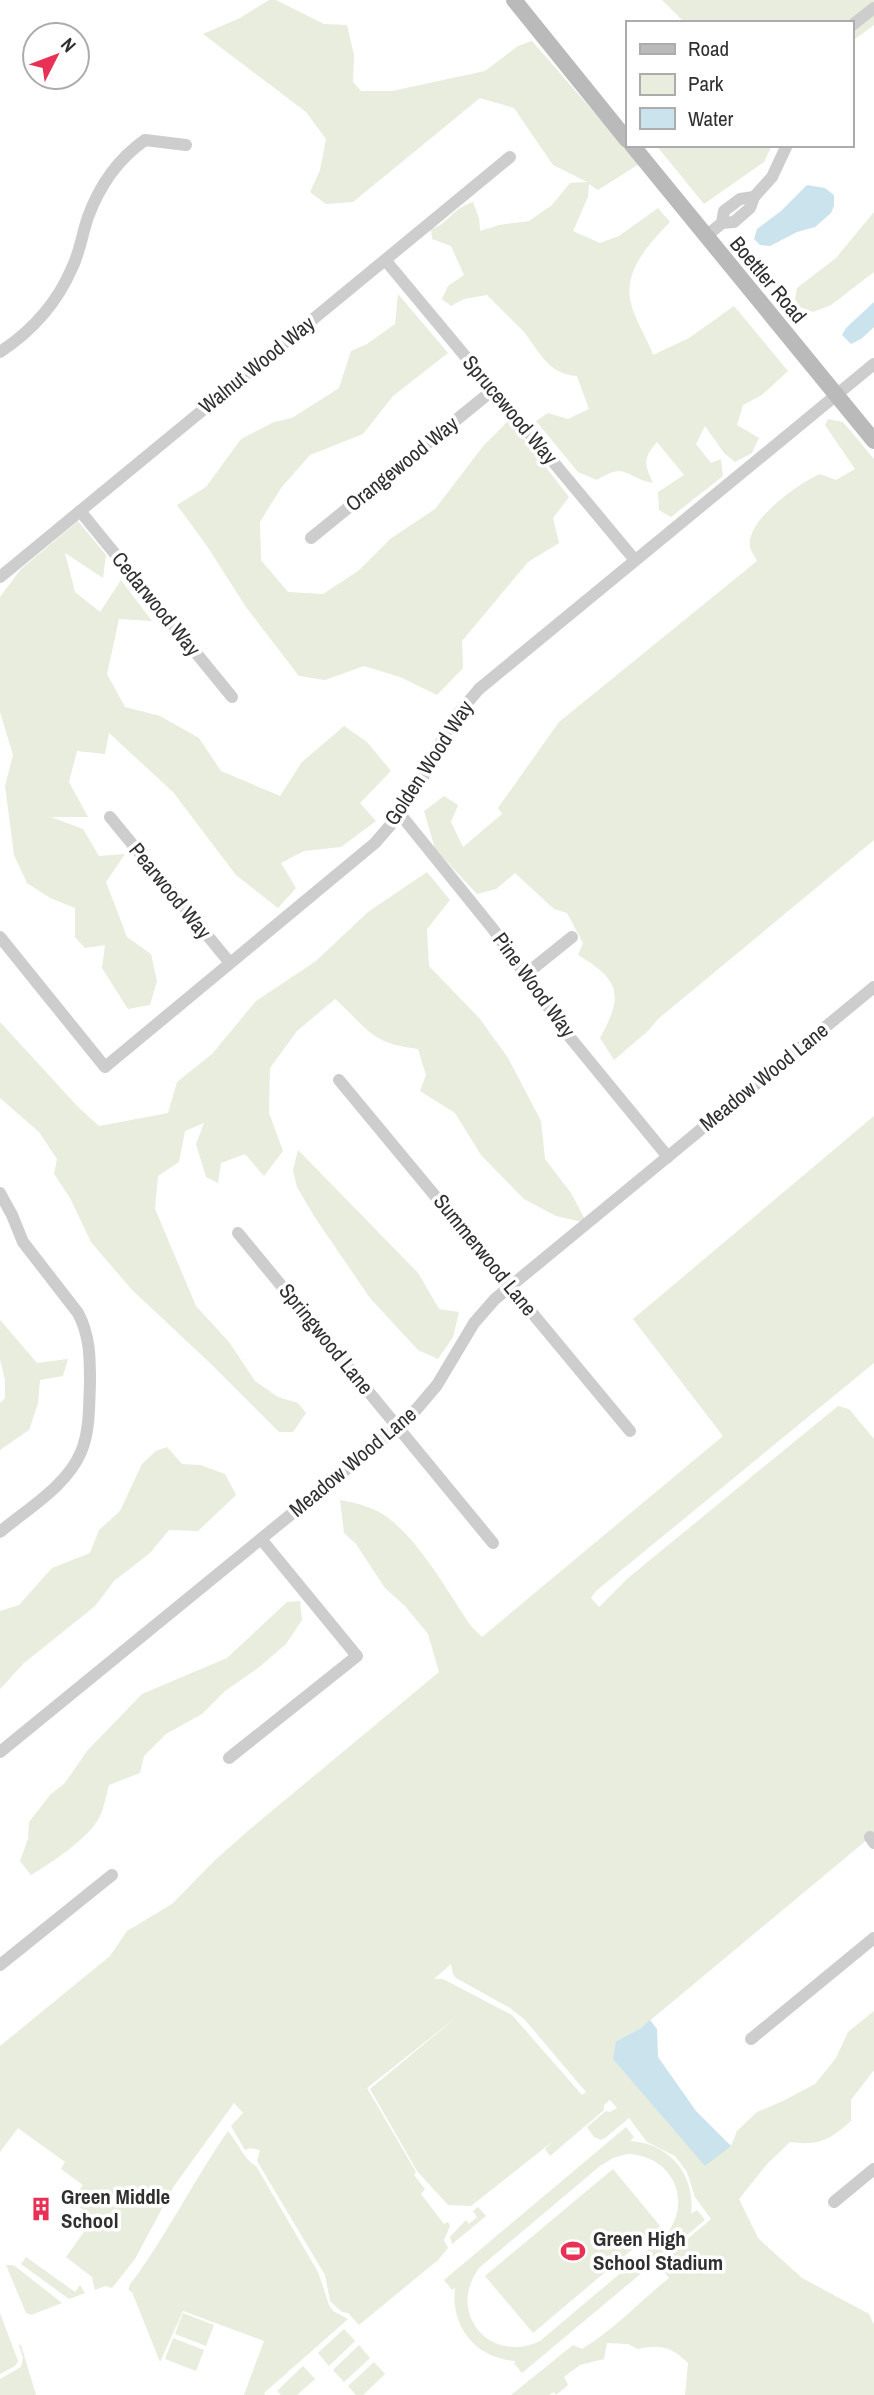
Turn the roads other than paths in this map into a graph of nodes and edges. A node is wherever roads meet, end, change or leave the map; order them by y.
1 (514, 0) edge
2 (874, 8) edge
3 (853, 24) edge
4 (626, 139) edge
5 (186, 145) dead end
6 (634, 147) edge
7 (786, 147) edge
8 (510, 158) dead end
9 (706, 236) junction
10 (386, 261) junction
11 (0, 352) edge
12 (874, 364) edge
13 (493, 390) junction
14 (836, 395) junction
15 (874, 441) edge
16 (80, 511) junction
17 (311, 538) dead end
18 (634, 559) junction
19 (2, 575) edge
20 (232, 697) dead end
21 (400, 814) junction
22 (110, 817) dead end
23 (0, 937) edge
24 (572, 937) dead end
25 (230, 963) junction
26 (526, 974) junction
27 (874, 987) edge
28 (340, 1080) dead end
29 (668, 1157) junction
30 (0, 1193) edge
31 (238, 1233) dead end
32 (510, 1286) junction
33 (398, 1427) junction
34 (630, 1431) dead end
35 (0, 1532) edge
36 (261, 1539) junction
37 (493, 1543) dead end
38 (0, 1752) edge
39 (229, 1758) dead end
40 (112, 1875) dead end
41 (874, 1938) edge
42 (0, 1965) edge
43 (751, 2039) dead end
44 (874, 2169) edge
45 (834, 2202) dead end

1 - 4 street
2 - 3 street
5 - 11 street
6 - 9 street, Boettler Road
7 - 9 street
8 - 10 street, Walnut Wood Way
9 - 14 street, Boettler Road
10 - 13 street, Sprucewood Way
10 - 16 street, Walnut Wood Way
12 - 14 street, Golden Wood Way
13 - 17 street, Orangewood Way
13 - 18 street, Sprucewood Way
14 - 15 street, Boettler Road
14 - 18 street, Golden Wood Way
16 - 19 street, Walnut Wood Way
16 - 20 street, Cedarwood Way
18 - 21 street, Golden Wood Way
21 - 25 street, Golden Wood Way
21 - 26 street, Pine Wood Way
22 - 25 street, Pearwood Way
23 - 25 street, Golden Wood Way
24 - 26 street
26 - 29 street, Pine Wood Way
27 - 29 street, Meadow Wood Lane
28 - 32 street, Summerwood Lane
29 - 32 street, Meadow Wood Lane
30 - 35 street
31 - 33 street, Springwood Lane
32 - 33 street, Meadow Wood Lane
32 - 34 street, Summerwood Lane
33 - 36 street, Meadow Wood Lane
33 - 37 street, Springwood Lane
36 - 38 street, Meadow Wood Lane
36 - 39 street
40 - 42 street
41 - 43 street
44 - 45 street

